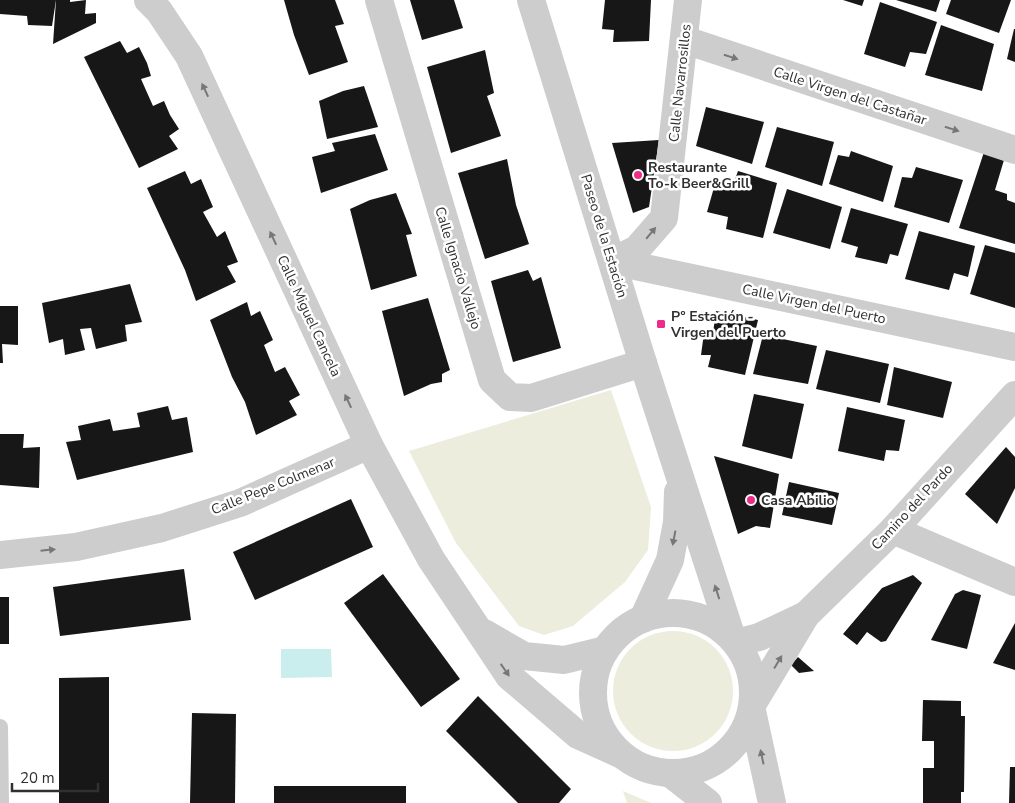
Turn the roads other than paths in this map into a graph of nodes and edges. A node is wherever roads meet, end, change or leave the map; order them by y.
1 (148, 0) edge
2 (378, 0) edge
3 (531, 0) edge
4 (688, 0) edge
5 (685, 40) junction
6 (1015, 150) edge
7 (612, 261) junction
8 (1015, 347) edge
9 (643, 363) junction
10 (1015, 395) edge
11 (369, 445) junction
12 (678, 472) junction
13 (893, 530) junction
14 (0, 555) edge
15 (1015, 582) edge
16 (806, 615) junction
17 (642, 619) junction
18 (478, 630) junction
19 (734, 641) junction
20 (604, 650) junction
21 (752, 707) junction
22 (0, 727) edge
23 (620, 754) junction
24 (671, 774) junction
25 (1, 803) edge
26 (708, 803) edge
27 (772, 803) edge

11 -> 1 street, Calle Miguel Cancela
2 - 9 street, Calle Ignacio Vallejo
3 - 7 street, Paseo de la Estación
4 - 5 street, Calle Navarrosillos
5 -> 6 street, Calle Virgen del Castañar
7 -> 5 street, Calle Navarrosillos
7 - 8 street, Calle Virgen del Puerto
7 - 9 street, Paseo de la Estación
9 - 12 street, Paseo de la Estación
10 - 13 street, Camino del Pardo
14 -> 11 street, Calle Pepe Colmenar
11 - 18 street, Calle Miguel Cancela
12 -> 17 street, Paseo de la Estación
19 -> 12 street, Paseo de la Estación
13 - 15 street
13 - 16 street, Camino del Pardo
16 - 19 street, Camino del Pardo
21 -> 16 street, Camino del Pardo
17 - 19 street
17 - 20 street
18 - 20 street, Calle Miguel Cancela
18 -> 23 street, Calle Miguel Cancela
19 - 21 street
20 - 23 street
21 - 24 street
27 -> 21 street
22 - 25 lane
23 - 24 street
24 - 26 street

